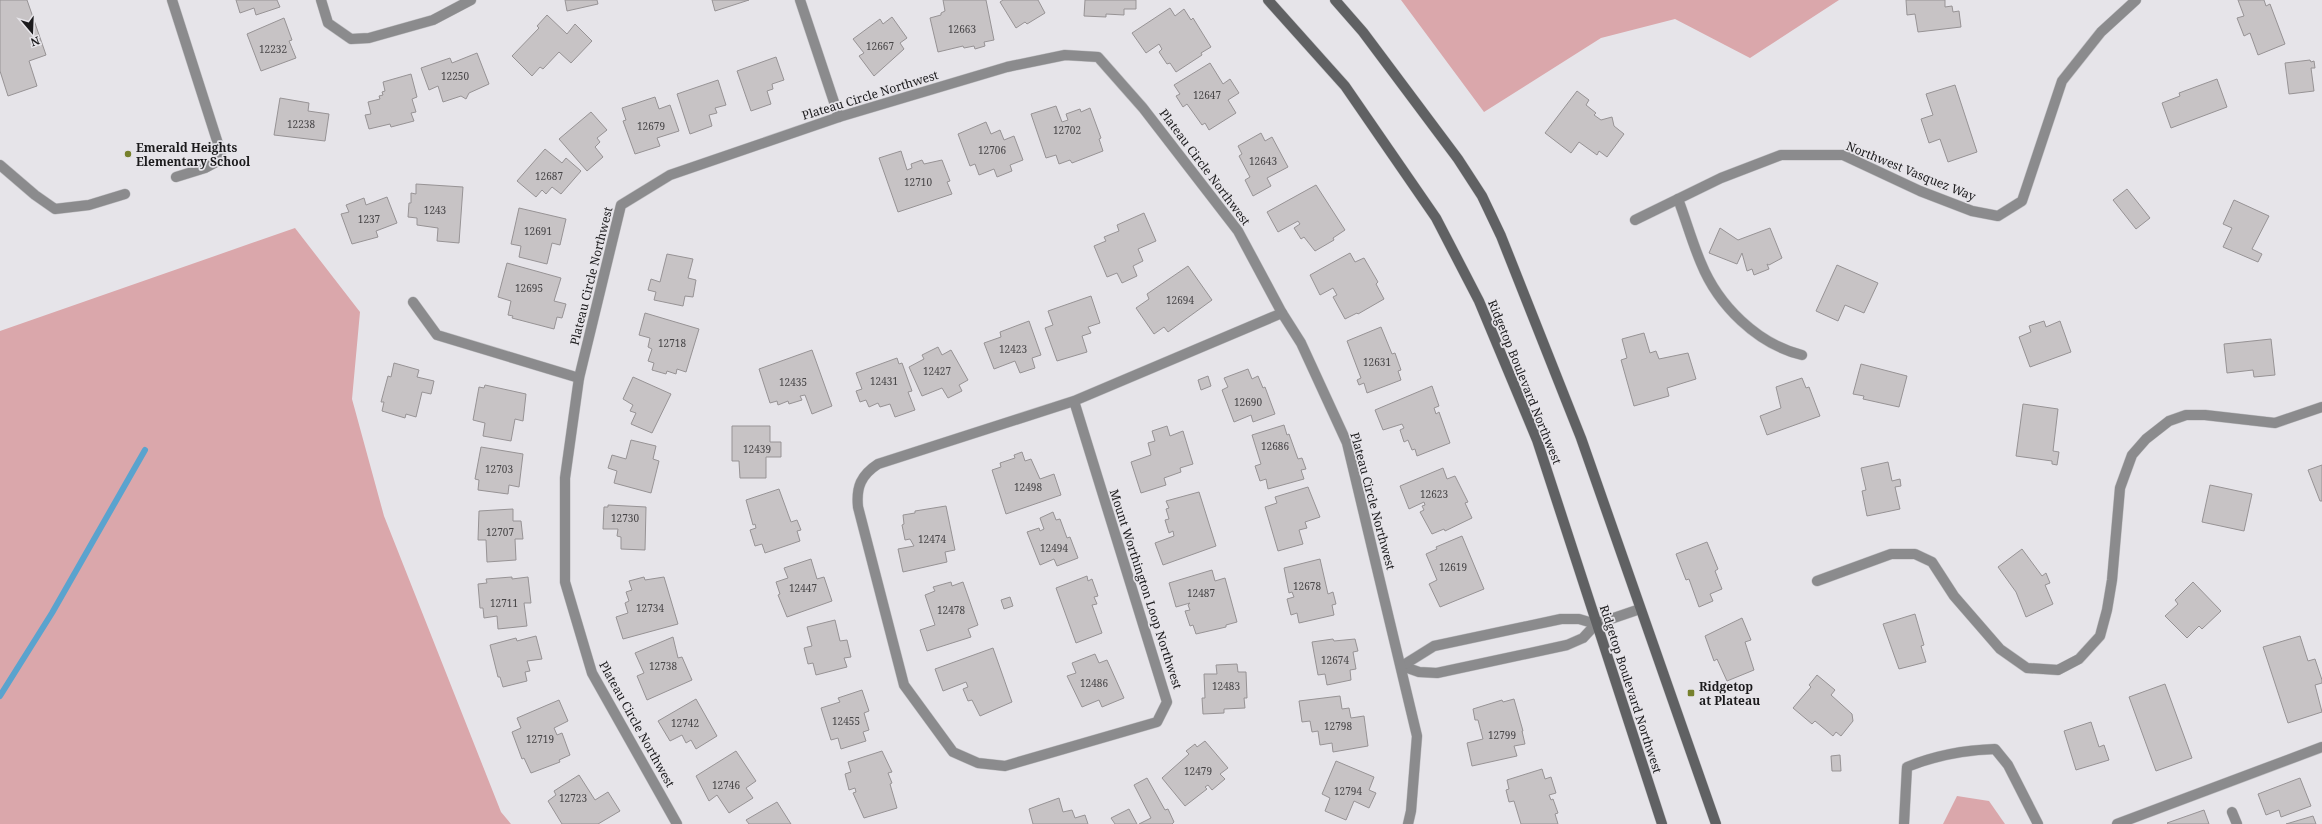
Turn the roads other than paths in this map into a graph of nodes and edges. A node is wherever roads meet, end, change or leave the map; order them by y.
1 (172, 0) edge
2 (321, 0) edge
3 (471, 0) edge
4 (800, 0) edge
5 (1268, 0) edge
6 (1334, 0) edge
7 (2136, 0) edge
8 (840, 117) junction
9 (0, 165) edge
10 (176, 177) dead end
11 (125, 194) dead end
12 (1678, 199) junction
13 (1635, 220) dead end
14 (413, 302) dead end
15 (1282, 313) junction
16 (1802, 355) dead end
17 (579, 378) junction
18 (1074, 401) junction
19 (2322, 407) edge
20 (1817, 582) dead end
21 (1640, 609) junction
22 (1596, 624) junction
23 (1402, 666) junction
24 (2322, 747) edge
25 (2232, 812) dead end
26 (677, 824) edge
27 (1408, 824) edge
28 (1662, 824) edge
29 (1716, 824) edge
30 (1904, 824) edge
31 (2038, 824) edge
32 (2117, 824) edge
33 (2237, 824) edge

1 - 10 street
2 - 3 street
4 - 8 street
5 - 22 main road, Ridgetop Boulevard Northwest
6 - 21 main road
7 - 12 street, Northwest Vasquez Way
8 - 15 street, Plateau Circle Northwest
8 - 17 street, Plateau Circle Northwest
9 - 11 street
12 - 13 street, Northwest Vasquez Way
12 - 16 street
14 - 17 street
15 - 18 street, Mount Worthington Loop Northwest
15 - 23 street, Plateau Circle Northwest
17 - 26 street, Plateau Circle Northwest
18 - 18 street, Mount Worthington Loop Northwest
19 - 20 street
21 - 22 street
21 - 29 main road
22 - 23 street
22 - 23 street
22 - 28 main road, Ridgetop Boulevard Northwest
23 - 27 street, Plateau Circle Northwest
24 - 32 street
25 - 33 street
30 - 31 street

